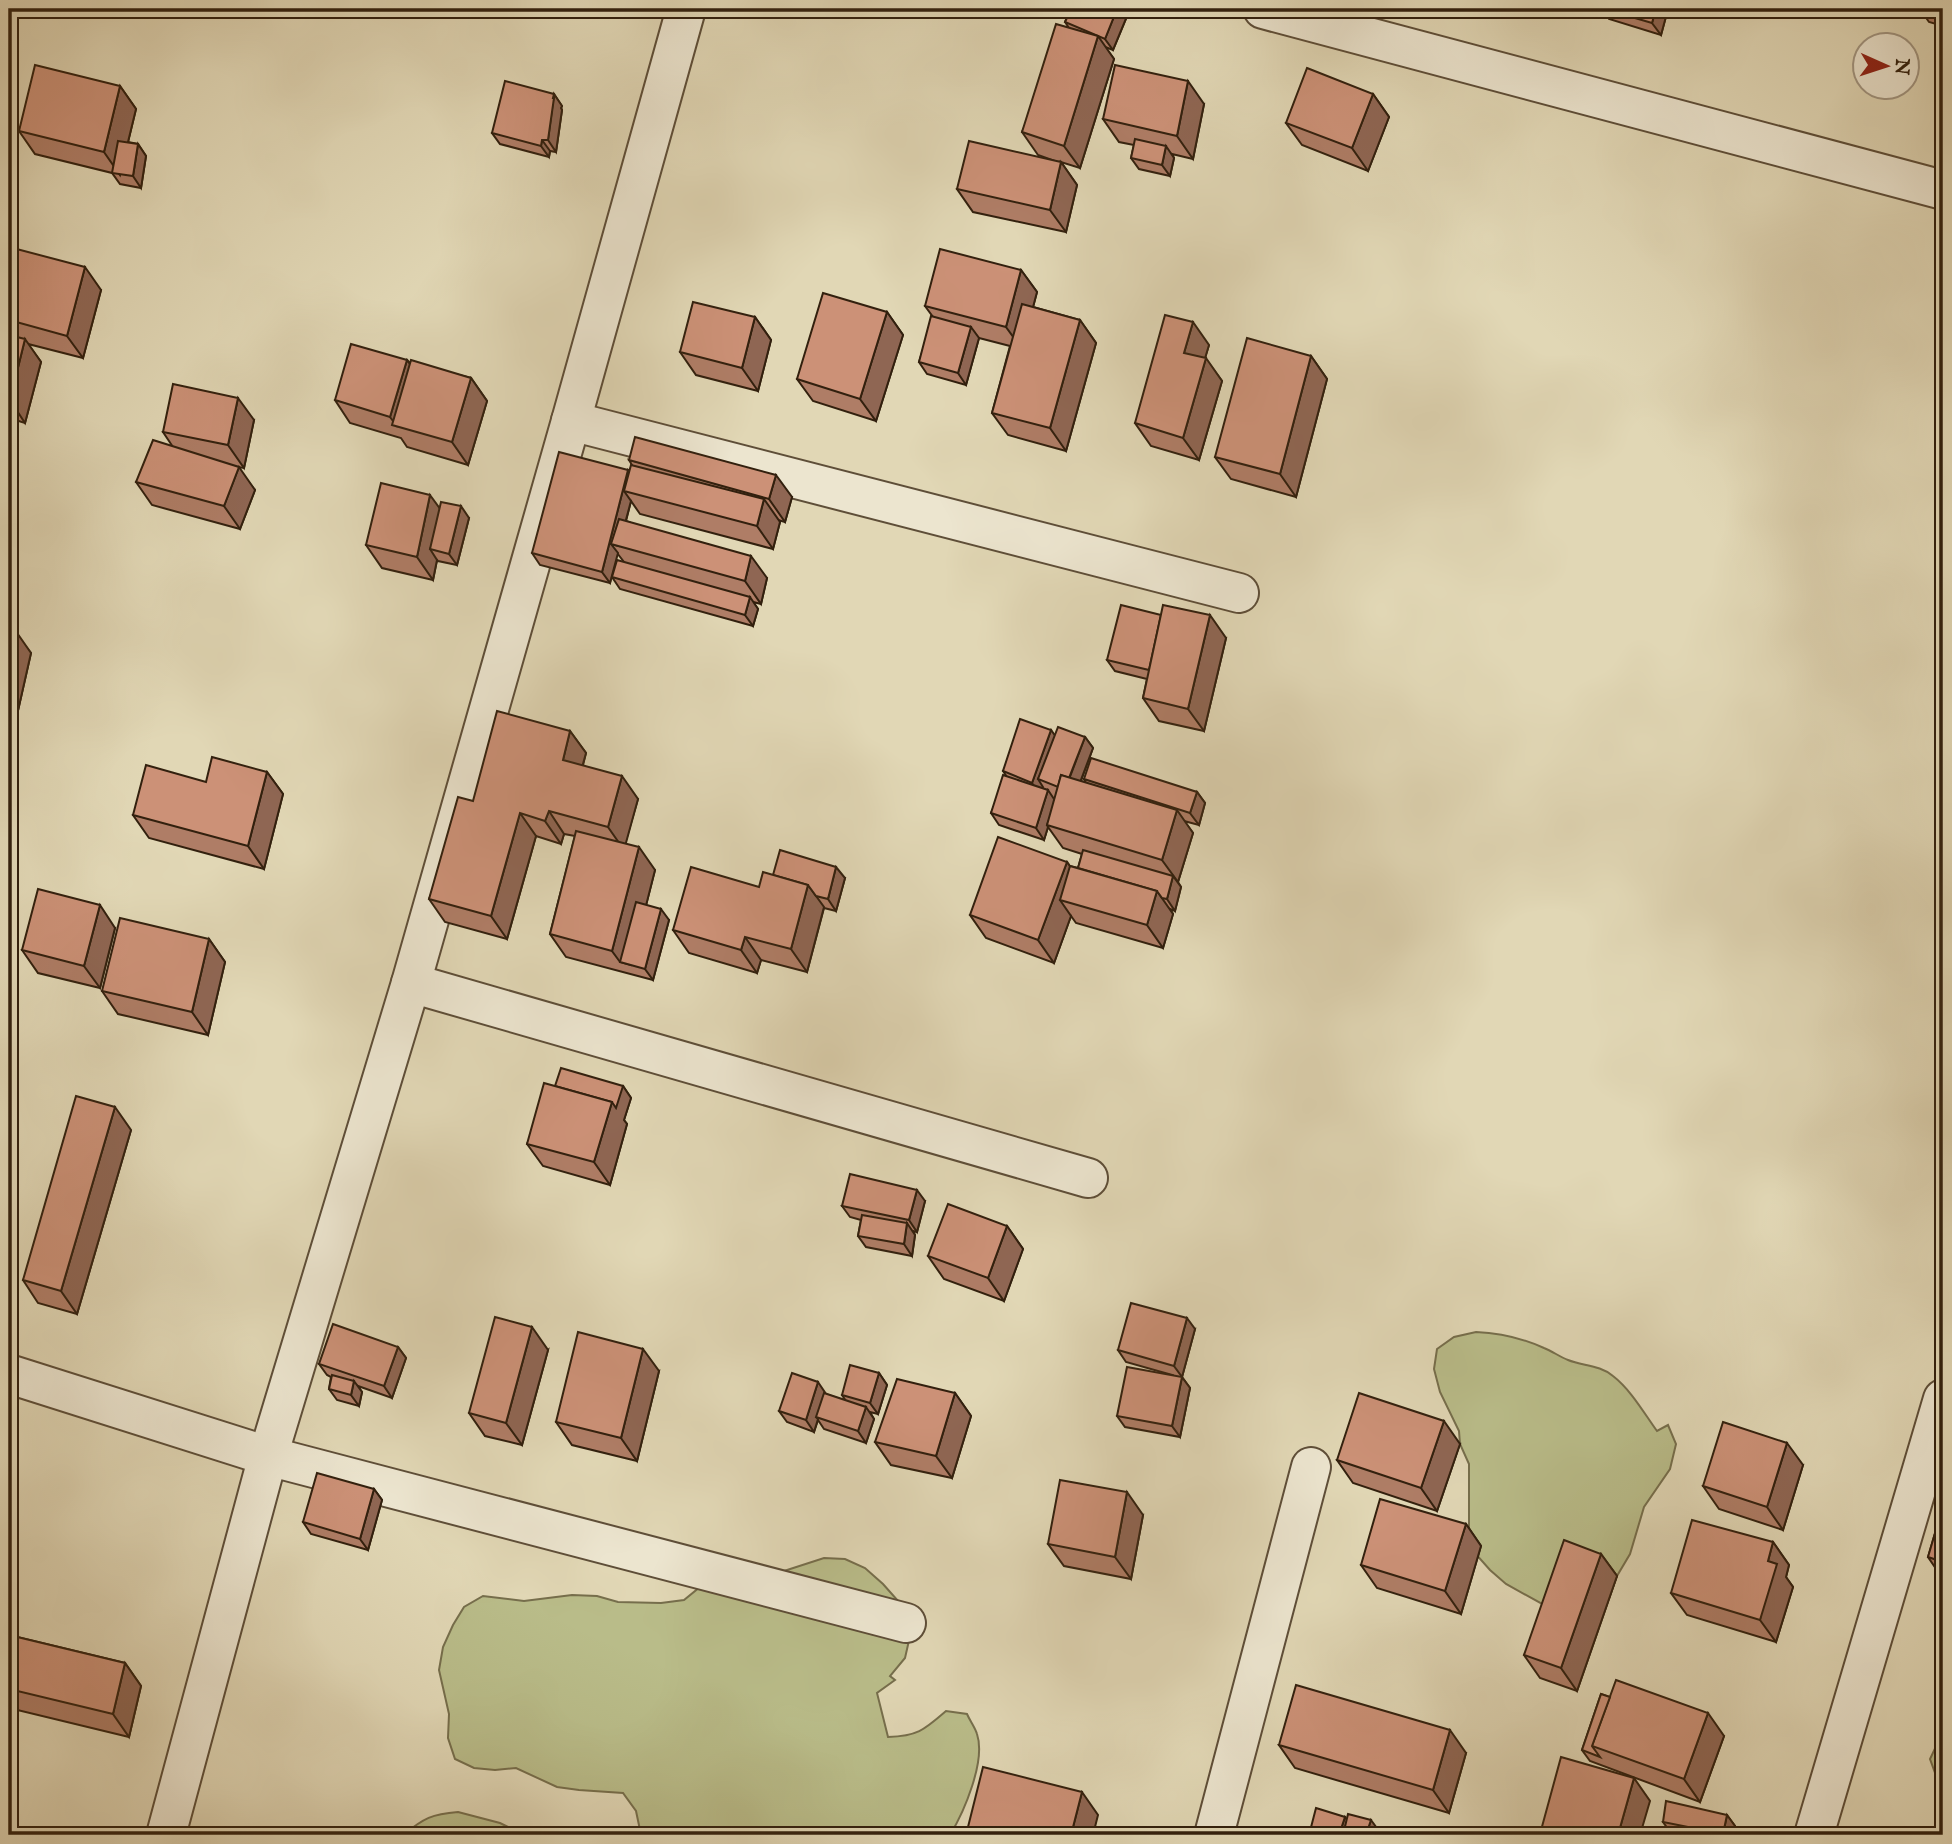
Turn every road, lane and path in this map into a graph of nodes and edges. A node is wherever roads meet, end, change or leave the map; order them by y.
1 (686, 9) edge
2 (1263, 9) edge
3 (1943, 190) edge
4 (571, 421) junction
5 (1238, 593) dead end
6 (411, 984) junction
7 (1088, 1178) dead end
8 (9, 1374) edge
9 (1943, 1398) edge
10 (1937, 1443) edge
11 (268, 1456) junction
12 (1311, 1467) dead end
13 (906, 1623) dead end
14 (166, 1835) edge
15 (1214, 1835) edge
16 (1814, 1835) edge

1 - 4 street
2 - 3 street
4 - 5 street
4 - 6 street
6 - 7 street
6 - 11 street
8 - 11 street
9 - 10 street
10 - 16 street
11 - 13 street
11 - 14 street
12 - 15 street

